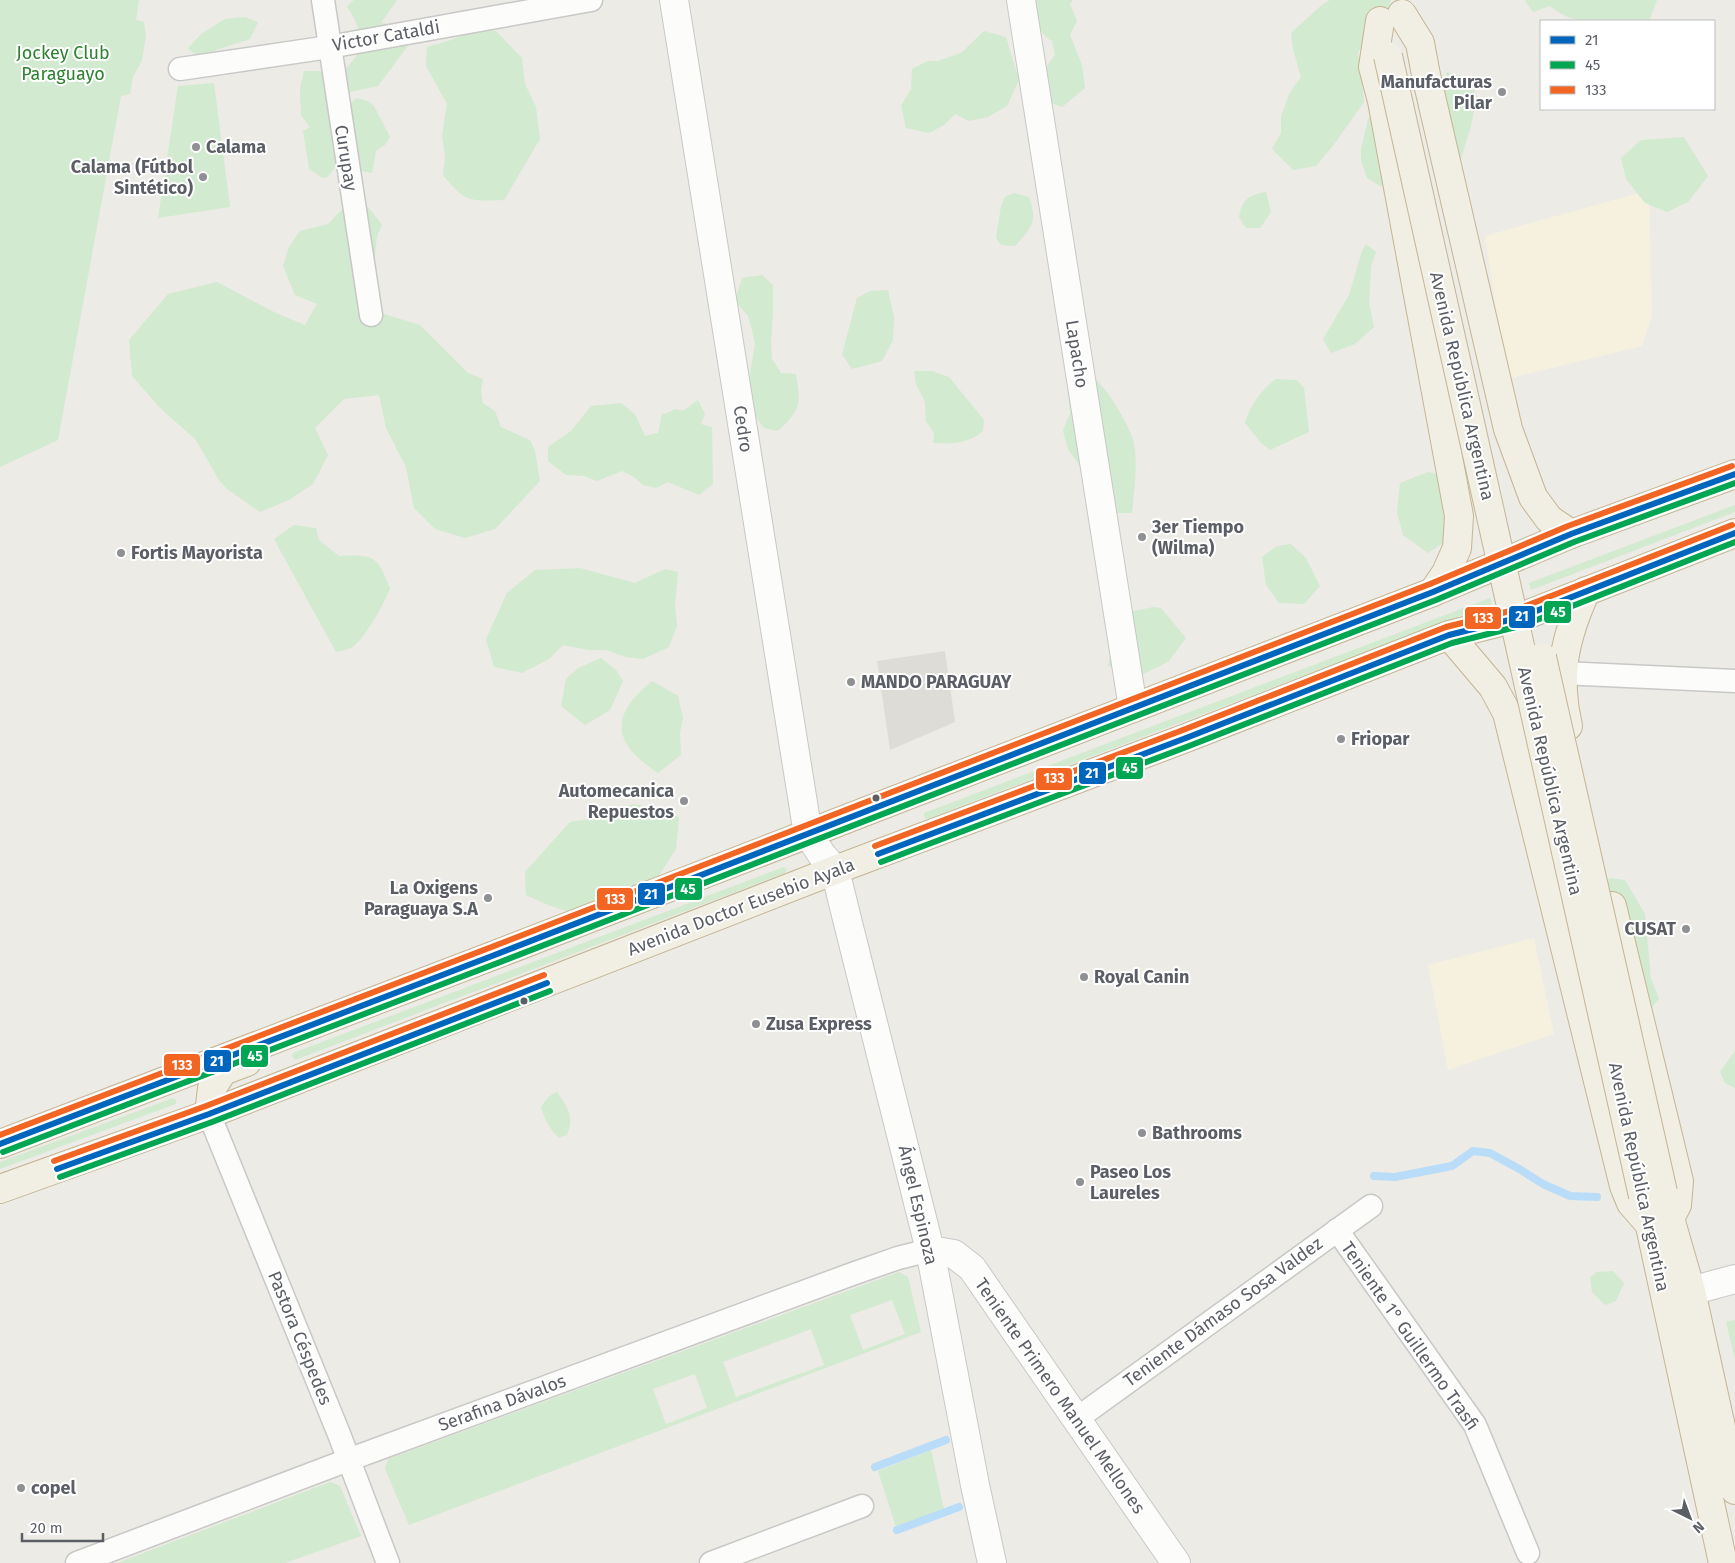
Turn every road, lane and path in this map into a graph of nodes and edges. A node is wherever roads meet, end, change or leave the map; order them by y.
1 (323, 0) edge
2 (590, 0) edge
3 (674, 0) edge
4 (1021, 0) edge
5 (1390, 9) edge
6 (329, 46) junction
7 (180, 69) dead end
8 (371, 315) dead end
9 (1735, 474) edge
10 (1571, 534) junction
11 (1735, 534) edge
12 (1586, 591) junction
13 (1433, 592) junction
14 (1449, 635) junction
15 (1562, 673) junction
16 (1735, 682) edge
17 (1133, 708) junction
18 (821, 853) junction
19 (300, 1030) junction
20 (210, 1114) junction
21 (0, 1144) edge
22 (0, 1189) edge
23 (1371, 1206) dead end
24 (1660, 1223) junction
25 (1337, 1230) junction
26 (930, 1250) junction
27 (1735, 1279) edge
28 (1691, 1291) junction
29 (1075, 1420) junction
30 (348, 1460) junction
31 (1735, 1490) edge
32 (862, 1506) dead end
33 (1528, 1553) dead end
34 (77, 1563) edge
35 (388, 1563) edge
36 (711, 1563) edge
37 (992, 1563) edge
38 (1176, 1563) edge
39 (1723, 1563) edge

1 - 6 street, Curupay
2 - 6 street, Victor Cataldi
3 - 18 street, Cedro
4 - 17 street, Lapacho
5 - 10 highway
5 - 13 highway
5 - 24 highway, Avenida República Argentina, bridge
6 - 7 street, Victor Cataldi
6 - 8 street, Curupay
9 - 10 highway, Avenida Doctor Eusebio Ayala
10 - 13 highway, Avenida Doctor Eusebio Ayala
11 - 12 highway, Avenida Doctor Eusebio Ayala
12 - 14 highway, Avenida Doctor Eusebio Ayala
12 - 15 highway
13 - 17 highway, Avenida Doctor Eusebio Ayala
14 - 18 highway, Avenida Doctor Eusebio Ayala
14 - 24 highway
15 - 16 street
15 - 24 highway
17 - 18 highway, Avenida Doctor Eusebio Ayala
18 - 19 highway, Avenida Doctor Eusebio Ayala
18 - 20 highway, Avenida Doctor Eusebio Ayala
18 - 26 street, Ángel Espinoza
19 - 20 highway
19 - 21 highway, Avenida Doctor Eusebio Ayala
20 - 22 highway, Avenida Doctor Eusebio Ayala
20 - 30 street, Pastora Céspedes
23 - 25 street, Teniente Dámaso Sosa Valdez
24 - 28 highway, Avenida República Argentina
24 - 39 highway, Avenida República Argentina
25 - 29 street, Teniente Dámaso Sosa Valdez
25 - 33 street, Teniente 1° Guillermo Trasfi
26 - 29 street, Teniente Primero Manuel Mellones
26 - 30 street, Serafina Dávalos
26 - 37 street, Ángel Espinoza
27 - 28 street
28 - 31 highway, Avenida República Argentina
29 - 38 street, Teniente Primero Manuel Mellones
30 - 34 street, Serafina Dávalos
30 - 35 street, Pastora Céspedes
32 - 36 street

